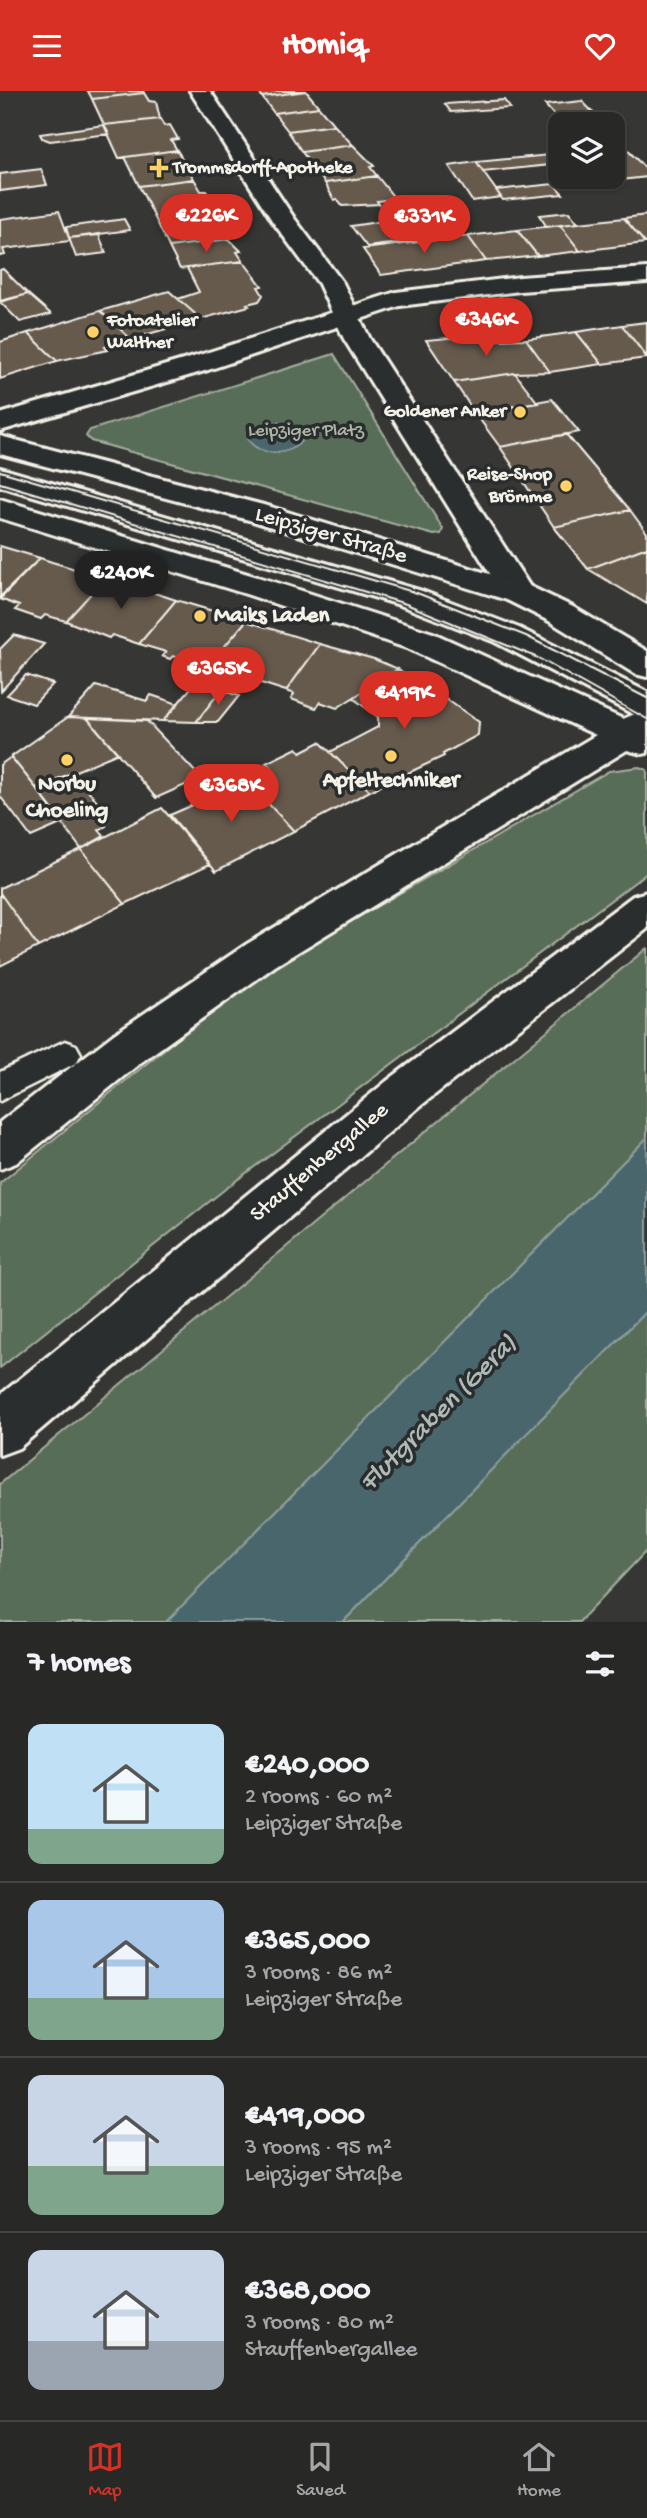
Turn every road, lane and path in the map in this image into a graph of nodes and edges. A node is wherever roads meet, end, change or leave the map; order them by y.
1 (200, 91) edge
2 (647, 275) edge
3 (347, 317) junction
4 (0, 423) edge
5 (0, 445) edge
6 (0, 477) edge
7 (0, 508) edge
8 (518, 593) junction
9 (647, 666) edge
10 (641, 727) edge
11 (647, 907) edge
12 (65, 1054) dead end
13 (0, 1087) edge
14 (0, 1149) edge
15 (0, 1429) edge

1 - 3 street
2 - 3 street
3 - 4 street
3 - 8 street
5 - 8 street, Leipziger Straße
6 - 10 street
7 - 10 street
8 - 9 street, Leipziger Straße
10 - 14 street
11 - 15 street, Stauffenbergallee
12 - 13 lane

